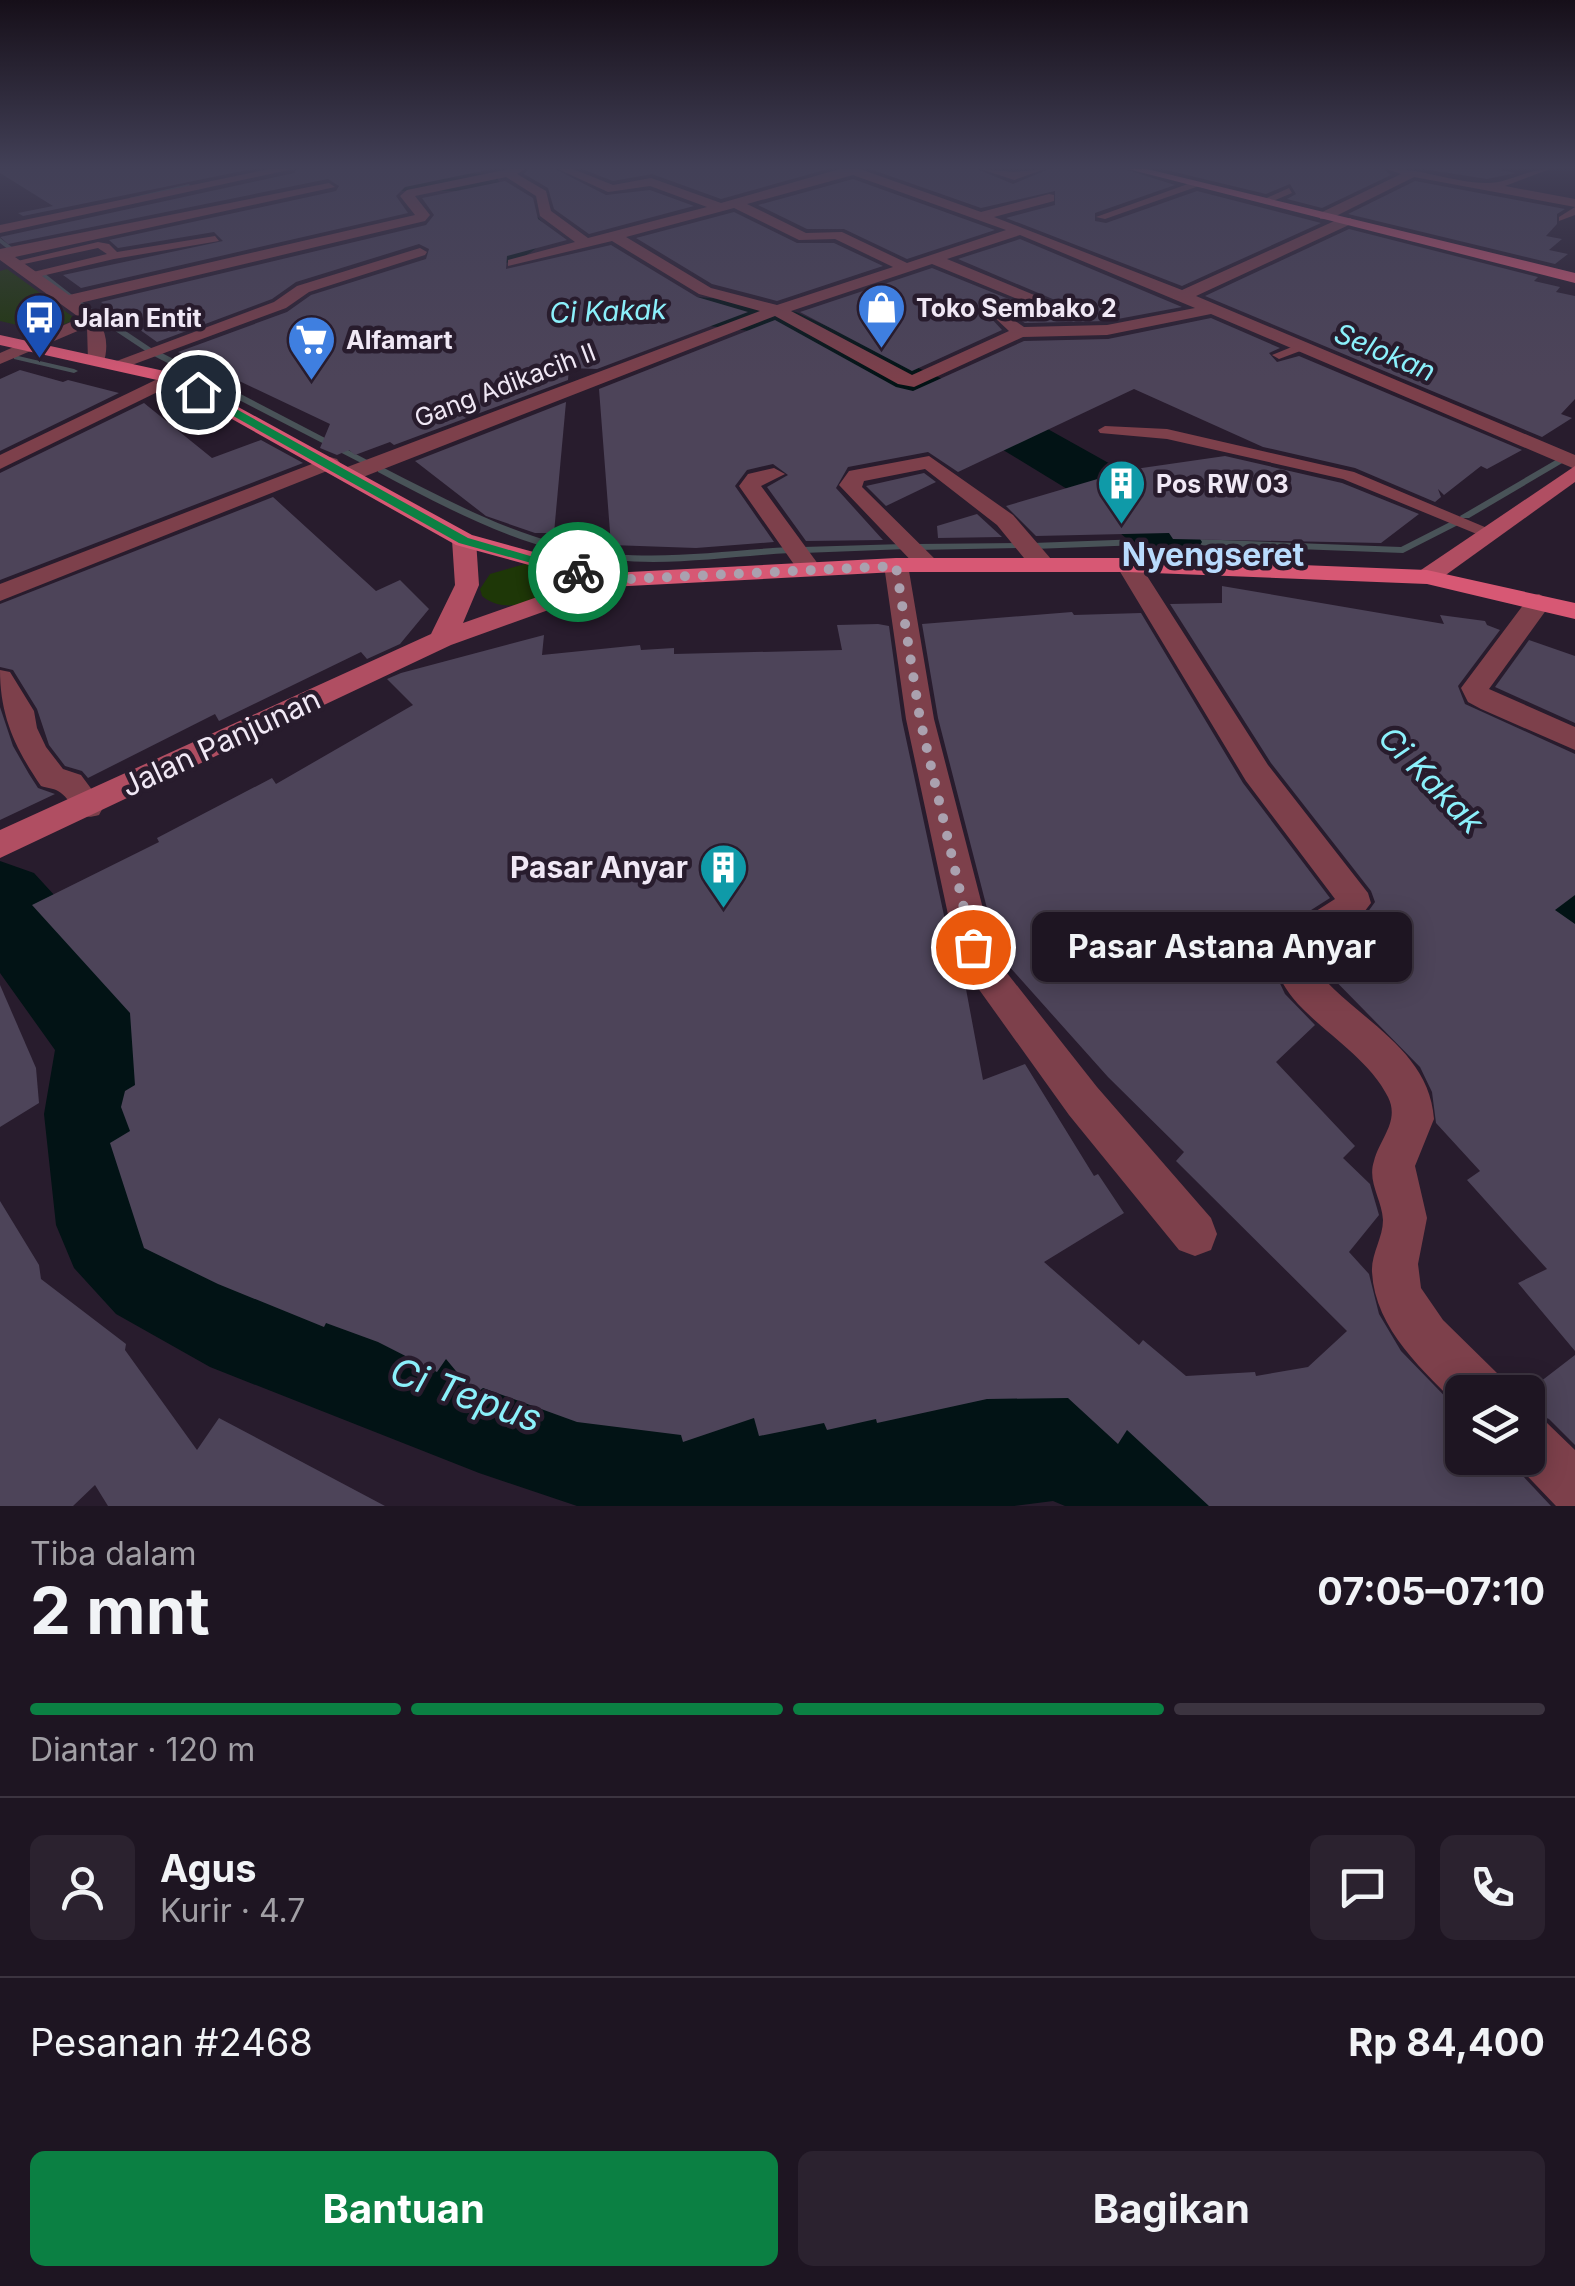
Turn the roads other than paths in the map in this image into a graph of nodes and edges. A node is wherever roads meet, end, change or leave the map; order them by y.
1 (109, 239) edge
2 (213, 239) edge
3 (329, 239) edge
4 (580, 239) edge
5 (608, 239) edge
6 (620, 239) edge
7 (844, 239) edge
8 (993, 239) edge
9 (1044, 239) edge
10 (1307, 239) edge
11 (1419, 239) edge
12 (588, 245) junction
13 (420, 252) dead end
14 (114, 256) junction
15 (933, 259) junction
16 (20, 261) edge
17 (514, 263) dead end
18 (906, 268) junction
19 (1575, 278) edge
20 (1185, 296) junction
21 (66, 301) junction
22 (1055, 309) dead end
23 (1213, 309) junction
24 (766, 314) junction
25 (1002, 317) dead end
26 (92, 320) junction
27 (1020, 332) junction
28 (0, 340) edge
29 (29, 346) junction
30 (1304, 348) junction
31 (1279, 355) dead end
32 (0, 359) edge
33 (106, 363) junction
34 (172, 378) junction
35 (1105, 430) dead end
36 (0, 462) edge
37 (1575, 462) edge
38 (340, 469) junction
39 (1575, 472) edge
40 (774, 474) dead end
41 (1490, 533) junction
42 (464, 540) junction
43 (1042, 564) junction
44 (913, 565) junction
45 (1128, 565) junction
46 (810, 568) junction
47 (1427, 577) junction
48 (609, 580) junction
49 (0, 593) edge
50 (1539, 602) junction
51 (1575, 611) edge
52 (442, 639) junction
53 (0, 679) edge
54 (1575, 740) edge
55 (88, 806) junction
56 (0, 845) edge
57 (1195, 1234) dead end
58 (1465, 1375) edge
59 (1545, 1457) edge
60 (1575, 1487) edge

1 - 16 street
2 - 14 lane
3 - 21 street
4 - 12 street
5 - 12 street
6 - 24 street
7 - 18 street
8 - 15 street, Gang Adikacih II
9 - 20 street
10 - 20 street
11 - 19 main road
12 - 17 street
13 - 33 street
14 - 16 lane
14 - 16 lane
15 - 18 street, Gang Adikacih II
15 - 22 street
16 - 21 street
18 - 24 street, Gang Adikacih II
20 - 23 street
21 - 26 street
23 - 27 street
23 - 30 street
24 - 27 street
24 - 38 street, Gang Adikacih II
25 - 27 street
26 - 29 street
26 - 33 street
28 - 29 main road
29 - 32 street
29 - 33 main road
30 - 31 lane
30 - 37 street
33 - 34 main road
34 - 36 street
34 - 38 main road
35 - 41 lane
38 - 42 main road
38 - 49 street, Gang Adikacih II
39 - 41 main road
40 - 46 street
41 - 47 main road
42 - 48 main road
42 - 52 main road
43 - 44 main road
43 - 44 street
43 - 45 main road
44 - 46 main road
44 - 57 street
45 - 47 main road
45 - 58 street
46 - 48 main road
47 - 50 main road
48 - 52 main road, Jalan Panjunan
50 - 51 main road
50 - 54 street
52 - 55 main road, Jalan Panjunan
53 - 55 street
55 - 56 main road, Jalan Panjunan
59 - 60 street

